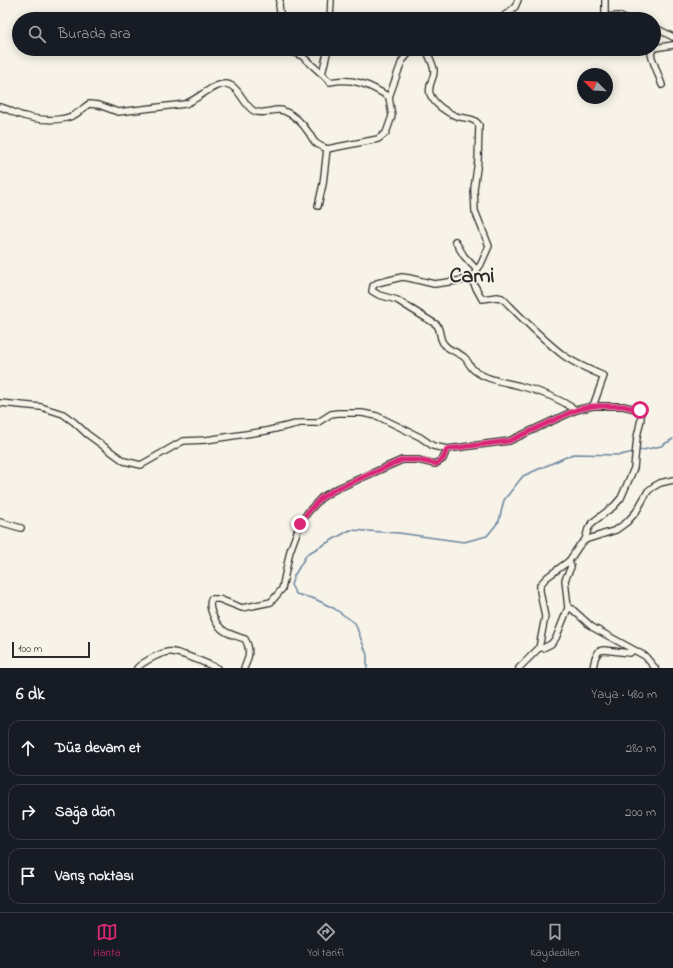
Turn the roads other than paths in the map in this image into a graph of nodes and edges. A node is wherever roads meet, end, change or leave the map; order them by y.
1 (280, 0) edge
2 (331, 0) edge
3 (518, 0) edge
4 (605, 0) edge
5 (280, 12) edge
6 (330, 12) edge
7 (509, 12) edge
8 (605, 12) edge
9 (661, 31) edge
10 (673, 37) edge
11 (673, 45) edge
12 (661, 48) edge
13 (302, 56) edge
14 (326, 56) edge
15 (406, 56) edge
16 (429, 56) edge
17 (652, 56) edge
18 (322, 74) junction
19 (662, 85) dead end
20 (389, 97) junction
21 (0, 107) edge
22 (327, 149) junction
23 (318, 206) dead end
24 (455, 241) dead end
25 (476, 269) junction
26 (471, 279) junction
27 (0, 403) edge
28 (593, 406) junction
29 (576, 410) junction
30 (447, 449) junction
31 (673, 480) edge
32 (0, 522) edge
33 (20, 528) dead end
34 (585, 540) junction
35 (569, 561) junction
36 (568, 608) junction
37 (539, 648) junction
38 (633, 650) junction
39 (137, 668) edge
40 (217, 668) edge
41 (244, 668) edge
42 (519, 668) edge
43 (593, 668) edge
44 (655, 668) edge

1 - 5 street
2 - 6 street
3 - 7 street
4 - 8 street
9 - 10 street
11 - 12 street
13 - 18 street
14 - 18 street
15 - 20 street
16 - 25 street
17 - 19 street
18 - 20 street
20 - 22 street
21 - 22 street
22 - 23 street
24 - 25 street
25 - 26 street
26 - 28 street
26 - 29 street
27 - 30 street
28 - 29 street
28 - 34 street
29 - 30 street
30 - 41 street
31 - 34 street
32 - 33 street
34 - 35 street
35 - 36 street
35 - 37 street
36 - 37 street
36 - 38 street
37 - 42 street
38 - 43 street
38 - 44 street
39 - 40 street

